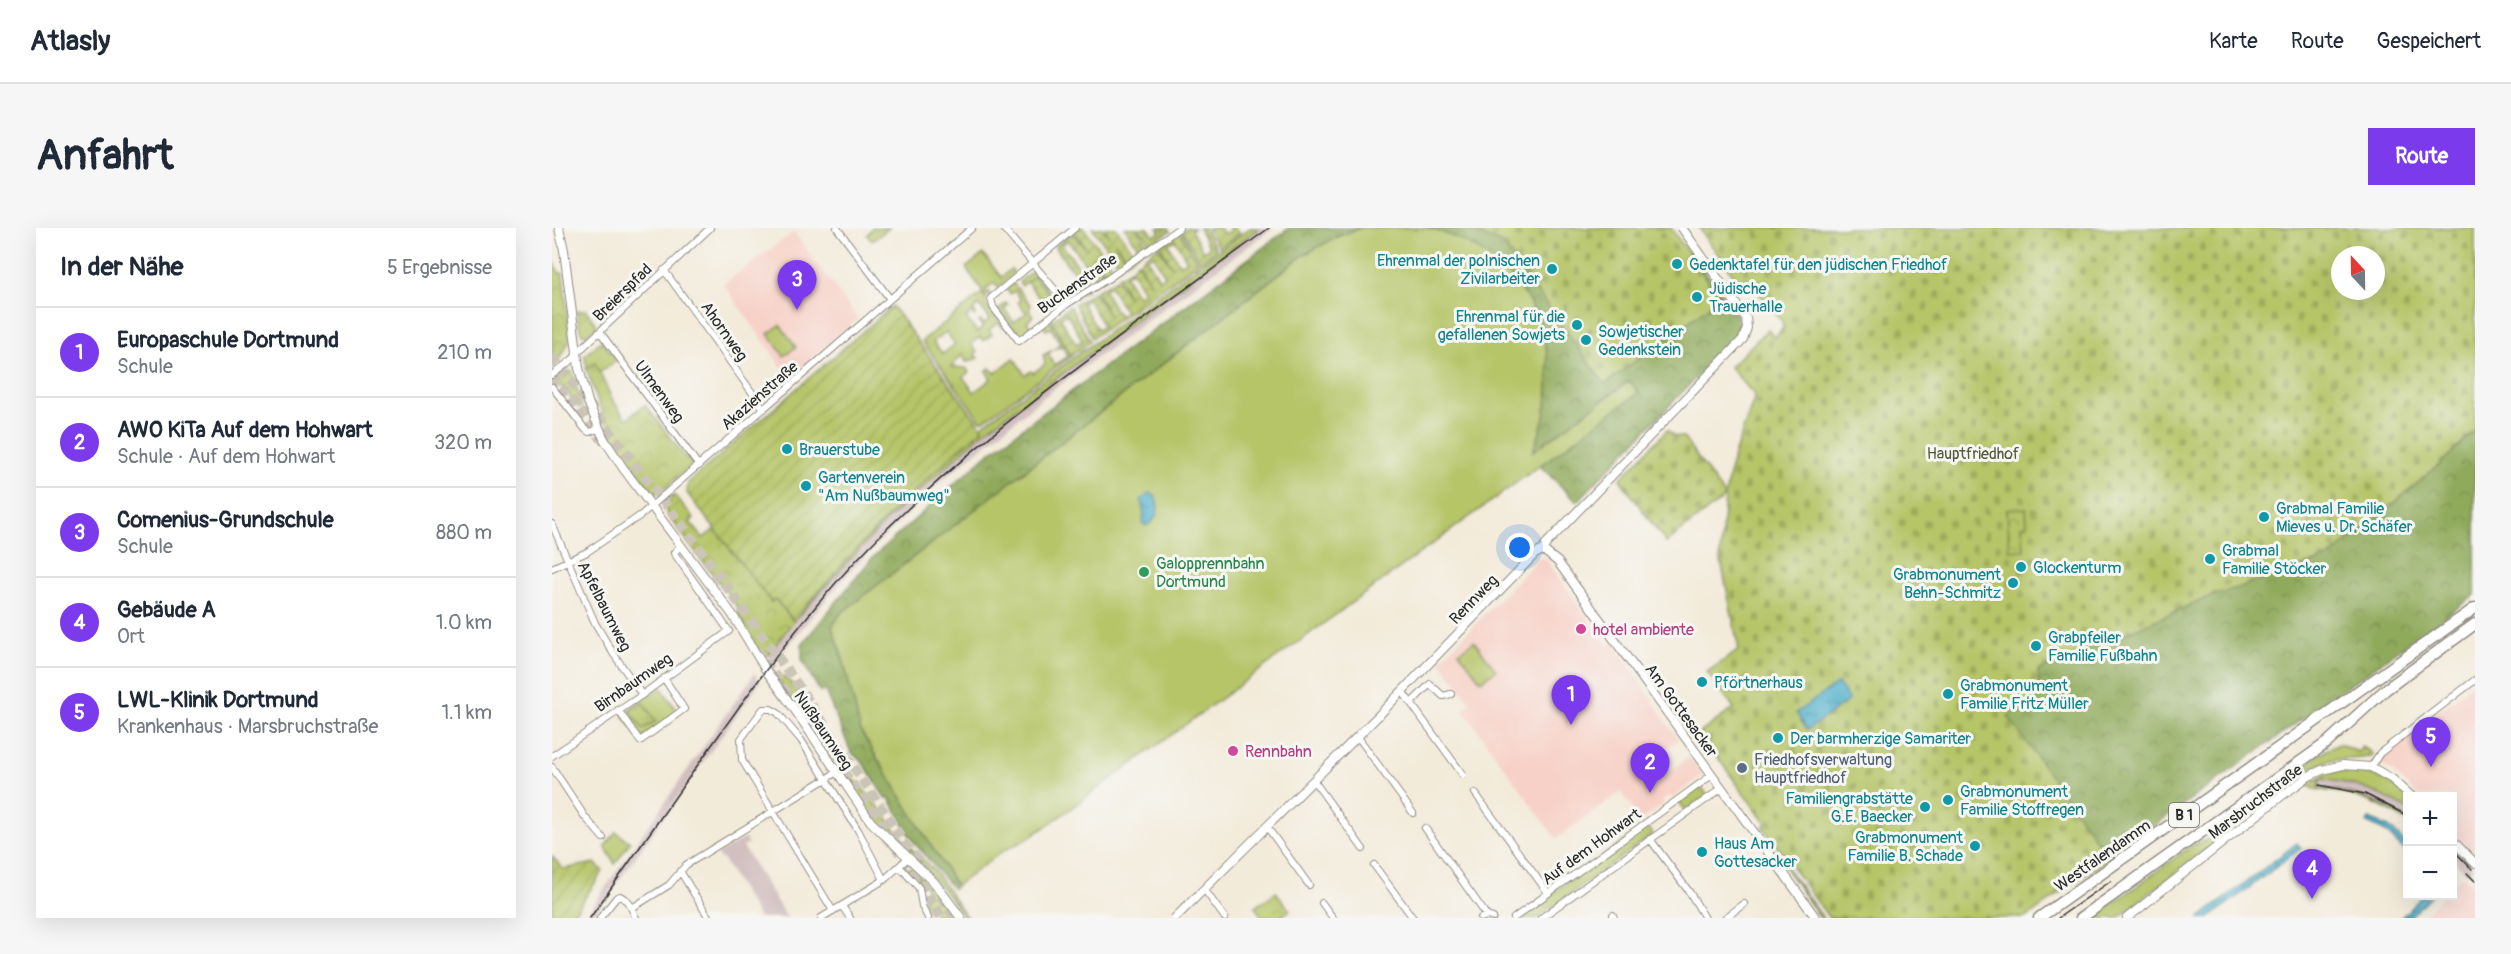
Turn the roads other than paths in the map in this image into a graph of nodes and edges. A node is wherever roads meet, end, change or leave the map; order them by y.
1 (559, 228) edge
2 (710, 228) edge
3 (837, 228) edge
4 (972, 228) edge
5 (1003, 228) edge
6 (1075, 228) edge
7 (1179, 228) edge
8 (1682, 228) edge
9 (1032, 262) junction
10 (664, 270) junction
11 (890, 299) junction
12 (1066, 304) junction
13 (600, 332) junction
14 (576, 356) junction
15 (552, 375) edge
16 (552, 387) edge
17 (764, 409) junction
18 (599, 429) junction
19 (699, 465) junction
20 (651, 506) junction
21 (552, 524) edge
22 (681, 545) junction
23 (1544, 550) junction
24 (568, 561) junction
25 (552, 568) edge
26 (2475, 609) edge
27 (2475, 624) edge
28 (729, 631) joint
29 (664, 678) junction
30 (2475, 680) edge
31 (1402, 691) junction
32 (1451, 694) dead end
33 (642, 695) junction
34 (1411, 703) junction
35 (618, 710) junction
36 (1358, 737) junction
37 (552, 756) edge
38 (552, 767) edge
39 (2371, 768) junction
40 (837, 772) junction
41 (1463, 775) dead end
42 (1713, 776) junction
43 (827, 778) junction
44 (1314, 781) junction
45 (1722, 788) junction
46 (2406, 792) edge
47 (1475, 793) dead end
48 (1676, 801) junction
49 (772, 812) junction
50 (1413, 813) dead end
51 (1686, 814) junction
52 (1267, 827) junction
53 (1425, 828) dead end
54 (603, 838) dead end
55 (1650, 839) junction
56 (2457, 845) edge
57 (1363, 849) dead end
58 (908, 858) junction
59 (2475, 863) edge
60 (1374, 865) dead end
61 (900, 867) junction
62 (680, 871) junction
63 (884, 880) junction
64 (1309, 885) dead end
65 (1204, 889) junction
66 (1548, 893) junction
67 (1322, 903) dead end
68 (1744, 904) dead end
69 (842, 906) junction
70 (632, 908) junction
71 (833, 911) junction
72 (1487, 917) edge
73 (600, 918) edge
74 (636, 918) edge
75 (709, 918) edge
76 (821, 918) edge
77 (850, 918) edge
78 (928, 918) edge
79 (961, 918) edge
80 (1175, 918) edge
81 (1225, 918) edge
82 (1333, 918) edge
83 (1413, 918) edge
84 (1514, 918) edge
85 (1541, 918) edge
86 (1705, 918) edge
87 (1725, 918) edge
88 (1816, 918) edge
89 (2039, 918) edge
90 (2081, 918) edge
91 (2127, 918) edge

1 - 14 street, Nußbaumweg
2 - 10 street, Breierspfad
3 - 11 street
4 - 11 street, Akazienstraße
5 - 9 street
6 - 9 street
7 - 12 street, Buchenstraße
8 - 23 street, Rennweg
9 - 12 street
9 - 12 street, Buchenstraße
10 - 13 street, Breierspfad
10 - 17 street, Ahornweg
11 - 17 street, Akazienstraße
13 - 14 street, Breierspfad
13 - 19 street, Ulmenweg
14 - 15 street, Breierspfad
14 - 18 street, Nußbaumweg
16 - 18 street
17 - 19 street, Akazienstraße
18 - 20 street, Nußbaumweg
19 - 20 street, Akazienstraße
20 - 22 street, Nußbaumweg
20 - 24 street, Akazienstraße
21 - 24 street, Apfelbaumweg
22 - 28 street, Nußbaumweg
22 - 40 street, Nußbaumweg
23 - 31 street, Rennweg
23 - 42 street, Am Gottesacker
24 - 25 street, Akazienstraße
24 - 33 street, Apfelbaumweg
26 - 89 highway, Westfalendamm / B 1
27 - 90 highway, B 1
28 - 29 street, Birnbaumweg
29 - 33 street, Birnbaumweg
29 - 35 street
30 - 39 street
31 - 34 street
31 - 36 street, Rennweg
32 - 34 street
33 - 35 street, Birnbaumweg
34 - 41 street
35 - 37 street, Birnbaumweg
36 - 44 street, Rennweg
36 - 50 street
38 - 54 street
39 - 46 street, Marsbruchstraße
39 - 91 street, Marsbruchstraße
40 - 43 street
40 - 58 street, Nußbaumweg
42 - 45 street, Am Gottesacker
42 - 48 street, Auf dem Hohwart
43 - 49 street
43 - 49 street, Nußbaumweg
43 - 63 street, Nußbaumweg
44 - 52 street, Rennweg
44 - 57 street
45 - 51 street, Auf dem Hohwart
45 - 88 street, Am Gottesacker
47 - 66 street
48 - 51 street
48 - 66 street, Auf dem Hohwart
49 - 62 street
49 - 71 street
51 - 55 street, Auf dem Hohwart
52 - 64 street
52 - 65 street, Rennweg
53 - 72 street
55 - 85 street, Auf dem Hohwart
55 - 86 street
56 - 59 street
58 - 61 street
58 - 79 street, Nußbaumweg
60 - 83 street
61 - 63 street
61 - 78 street
62 - 70 street
62 - 75 street
63 - 69 street
65 - 80 street, Rennweg
65 - 81 street
66 - 84 street, Auf dem Hohwart
67 - 82 street
68 - 87 street
69 - 71 street
69 - 77 street
70 - 73 street
70 - 74 street
71 - 76 street

